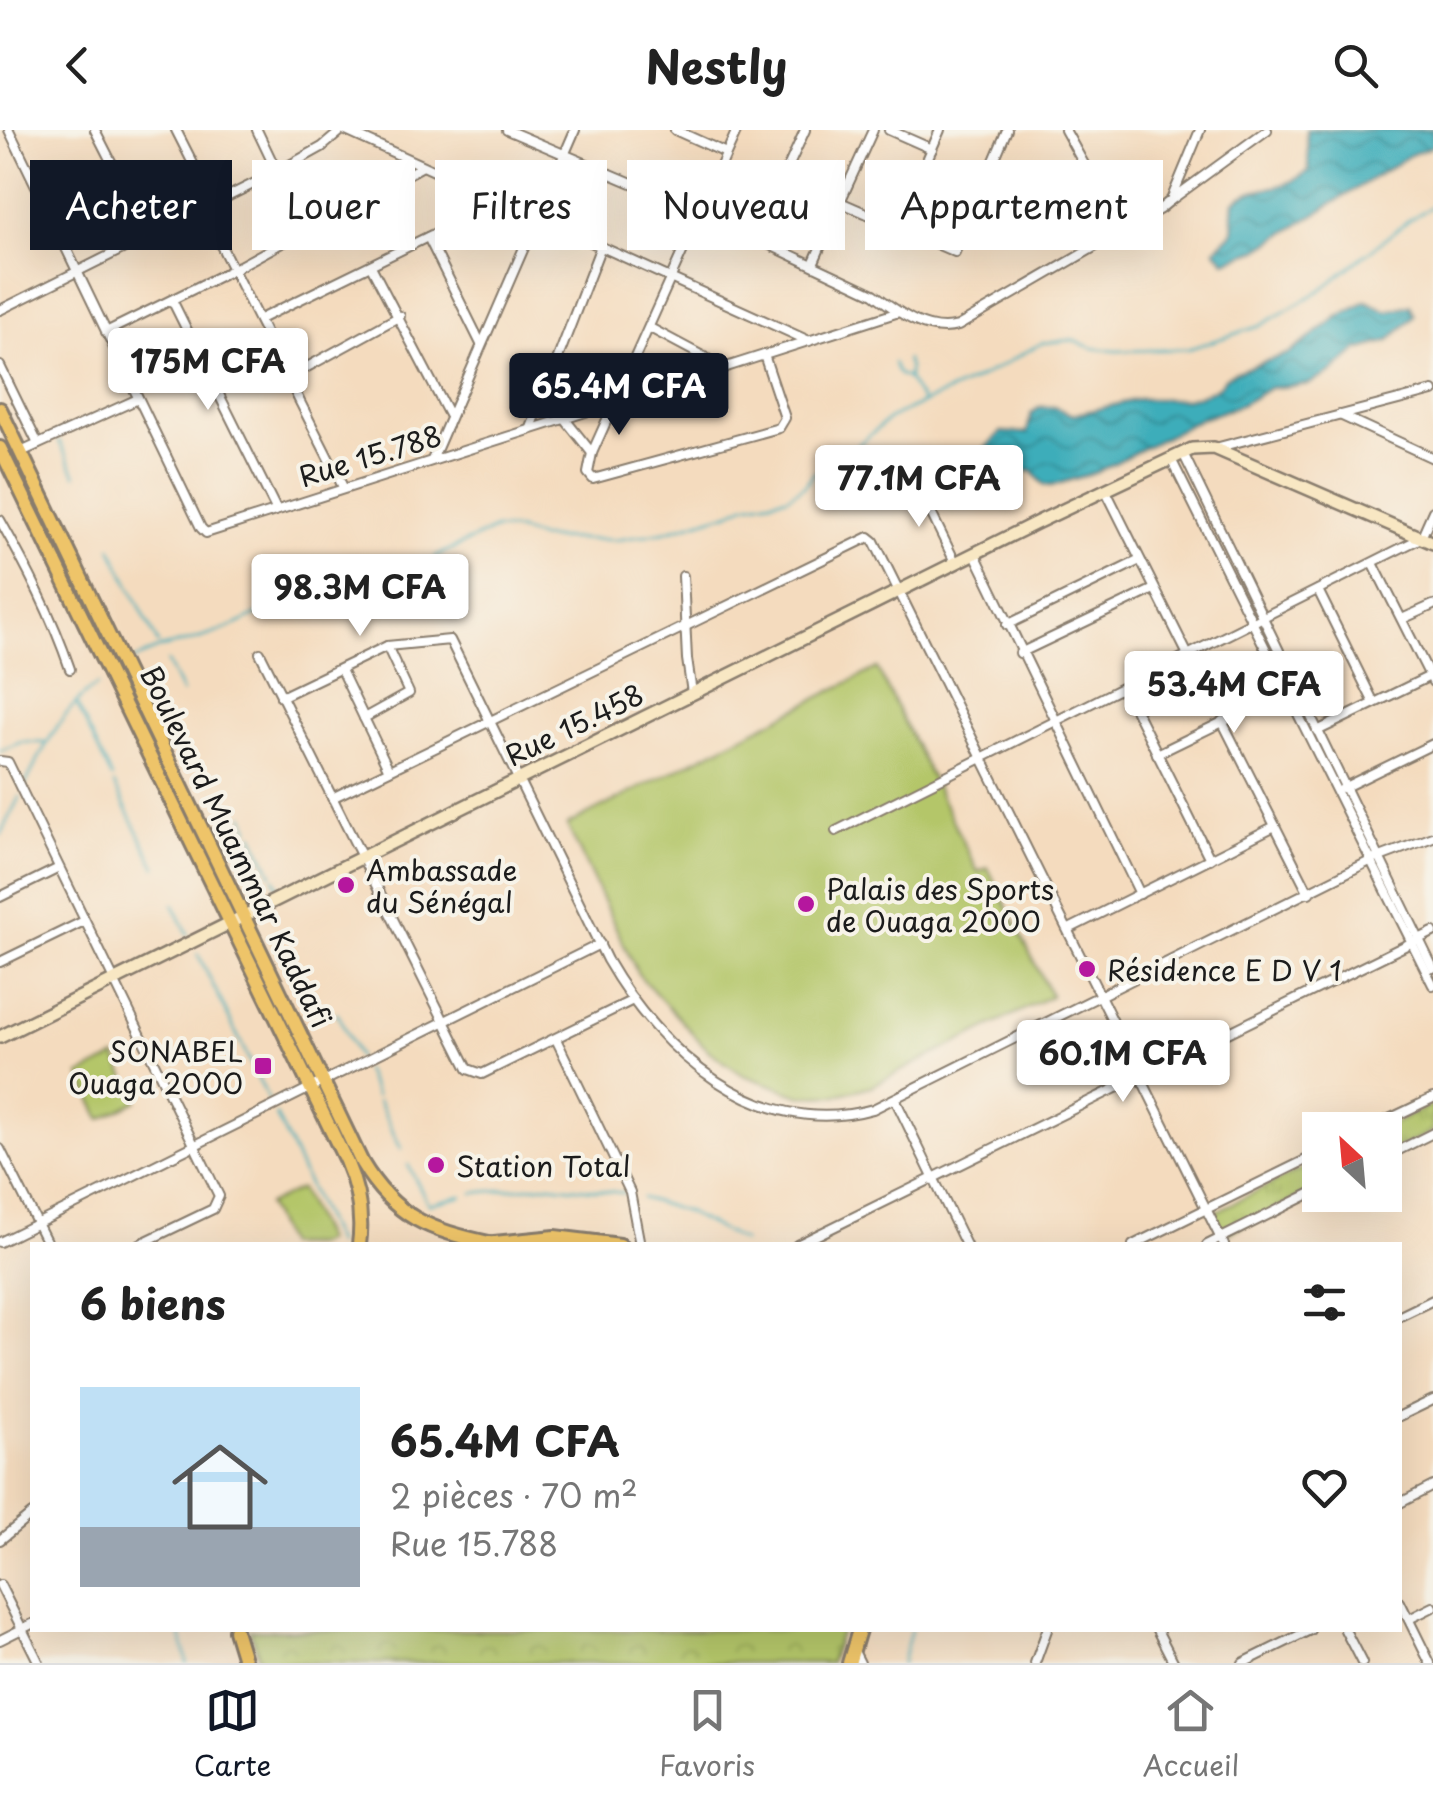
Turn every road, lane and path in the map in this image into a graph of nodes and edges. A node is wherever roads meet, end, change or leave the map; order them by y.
1 (9, 130) edge
2 (96, 130) edge
3 (176, 130) edge
4 (257, 130) edge
5 (343, 130) edge
6 (507, 130) edge
7 (575, 130) edge
8 (675, 130) edge
9 (736, 130) edge
10 (806, 130) edge
11 (873, 130) edge
12 (888, 130) edge
13 (940, 130) edge
14 (1006, 130) edge
15 (1065, 130) edge
16 (1200, 130) edge
17 (1268, 130) edge
18 (932, 149) junction
19 (726, 153) junction
20 (563, 155) junction
21 (111, 160) edge
22 (191, 160) edge
23 (271, 160) edge
24 (300, 160) edge
25 (561, 160) edge
26 (723, 160) edge
27 (792, 160) edge
28 (927, 160) edge
29 (995, 160) edge
30 (1082, 160) edge
31 (420, 167) junction
32 (435, 174) edge
33 (627, 182) edge
34 (845, 191) edge
35 (1171, 200) junction
36 (1163, 206) edge
37 (435, 234) edge
38 (428, 238) junction
39 (607, 248) edge
40 (120, 250) edge
41 (224, 250) edge
42 (522, 250) edge
43 (600, 250) edge
44 (684, 250) edge
45 (782, 250) edge
46 (819, 250) edge
47 (1093, 250) edge
48 (813, 264) junction
49 (372, 266) junction
50 (234, 269) junction
51 (76, 272) junction
52 (673, 276) junction
53 (172, 300) junction
54 (0, 310) edge
55 (899, 312) junction
56 (400, 316) junction
57 (260, 319) junction
58 (650, 328) junction
59 (106, 332) junction
60 (810, 341) junction
61 (481, 344) junction
62 (764, 355) junction
63 (0, 366) edge
64 (725, 368) junction
65 (290, 377) junction
66 (1433, 391) edge
67 (138, 399) junction
68 (616, 402) junction
69 (0, 409) edge
70 (449, 415) junction
71 (1340, 415) junction
72 (564, 418) junction
73 (531, 429) junction
74 (38, 444) junction
75 (0, 448) edge
76 (1214, 448) junction
77 (21, 452) junction
78 (592, 452) junction
79 (1177, 456) junction
80 (1433, 458) edge
81 (432, 460) junction
82 (3, 464) edge
83 (915, 480) dead end
84 (343, 487) junction
85 (1105, 489) junction
86 (276, 508) junction
87 (1433, 511) edge
88 (0, 520) edge
89 (1427, 540) edge
90 (975, 554) junction
91 (1140, 560) junction
92 (1373, 563) junction
93 (956, 564) junction
94 (683, 576) dead end
95 (1154, 589) junction
96 (1318, 590) junction
97 (900, 591) junction
98 (1433, 604) edge
99 (1402, 620) junction
100 (1258, 621) junction
101 (684, 624) junction
102 (1008, 626) junction
103 (387, 646) junction
104 (260, 653) dead end
105 (1020, 653) junction
106 (1188, 655) junction
107 (70, 669) dead end
108 (340, 670) junction
109 (1432, 679) edge
110 (1295, 686) junction
111 (1124, 687) junction
112 (1286, 691) junction
113 (692, 693) junction
114 (280, 697) junction
115 (1374, 703) junction
116 (364, 718) junction
117 (490, 720) junction
118 (1054, 721) junction
119 (1222, 722) junction
120 (1318, 730) junction
121 (1308, 735) junction
122 (1433, 744) edge
123 (1156, 754) junction
124 (983, 756) junction
125 (3, 760) edge
126 (389, 770) junction
127 (518, 780) junction
128 (1339, 789) junction
129 (332, 798) junction
130 (1275, 826) junction
131 (836, 831) dead end
132 (1433, 837) edge
133 (362, 858) junction
134 (1210, 859) junction
135 (1375, 859) junction
136 (60, 868) junction
137 (1309, 893) junction
138 (1140, 894) junction
139 (0, 897) edge
140 (235, 919) junction
141 (84, 921) junction
142 (1069, 930) junction
143 (1433, 932) edge
144 (1415, 941) junction
145 (600, 944) junction
146 (0, 962) edge
147 (1433, 968) edge
148 (112, 981) junction
149 (1433, 985) edge
150 (1101, 995) junction
151 (633, 1000) junction
152 (444, 1020) junction
153 (0, 1037) edge
154 (556, 1040) junction
155 (1140, 1076) junction
156 (324, 1081) junction
157 (310, 1088) junction
158 (1433, 1098) edge
159 (894, 1099) junction
160 (1402, 1113) edge
161 (1433, 1133) edge
162 (195, 1146) junction
163 (1402, 1148) edge
164 (0, 1149) edge
165 (1302, 1162) edge
166 (934, 1178) junction
167 (1302, 1199) edge
168 (1206, 1209) junction
169 (36, 1224) junction
170 (0, 1242) edge
171 (46, 1242) edge
172 (144, 1242) edge
173 (359, 1242) edge
174 (476, 1242) edge
175 (503, 1242) edge
176 (595, 1242) edge
177 (639, 1242) edge
178 (803, 1242) edge
179 (965, 1242) edge
180 (1140, 1242) edge
181 (1223, 1242) edge
182 (1433, 1300) edge
183 (1402, 1315) edge
184 (1433, 1400) edge
185 (1402, 1415) edge
186 (1433, 1486) edge
187 (1402, 1501) edge
188 (30, 1516) edge
189 (0, 1540) edge
190 (0, 1585) edge
191 (1402, 1606) edge
192 (1433, 1607) edge
193 (1409, 1619) junction
194 (30, 1625) edge
195 (22, 1629) junction
196 (236, 1632) edge
197 (858, 1632) edge
198 (1046, 1632) edge
199 (1158, 1632) edge
200 (1346, 1632) edge
201 (1290, 1634) edge
202 (0, 1640) edge
203 (851, 1656) edge
204 (39, 1663) edge
205 (245, 1663) edge
206 (860, 1663) edge
207 (1036, 1663) edge
208 (1174, 1663) edge
209 (1243, 1663) edge
210 (1362, 1663) edge
211 (1430, 1663) edge

1 - 51 street
2 - 21 street
3 - 22 street
4 - 23 street
5 - 24 street
5 - 31 street
6 - 20 street
7 - 20 street
8 - 19 street
9 - 19 street
10 - 27 street
11 - 34 street
12 - 18 street
13 - 18 street
14 - 29 street
15 - 30 street
16 - 35 street
17 - 35 street
18 - 28 street
19 - 26 street
20 - 25 street
20 - 33 street
31 - 32 street
31 - 50 street
35 - 36 street
37 - 38 street
38 - 49 street
38 - 61 street
39 - 52 street
40 - 51 street
41 - 50 street
42 - 61 street
43 - 73 street
44 - 52 street
45 - 48 street
46 - 48 street
47 - 55 street
48 - 55 street
49 - 56 street
49 - 57 street
50 - 53 street
50 - 57 street
51 - 54 street
51 - 59 street
52 - 58 street
52 - 60 street
53 - 59 street
53 - 86 street
55 - 60 street, Rue 15.788
56 - 65 street
56 - 70 street
57 - 65 street
58 - 64 street
58 - 68 street
59 - 67 street
60 - 62 street, Rue 15.788
61 - 70 street
62 - 64 street, Rue 15.788
62 - 78 street
63 - 74 street
64 - 68 street, Rue 15.788
65 - 84 street
66 - 71 street
67 - 74 street
67 - 86 street, Rue 15.788
68 - 72 street, Rue 15.788
68 - 78 street
69 - 77 main road, Boulevard Muammar Kaddafi
70 - 81 street
71 - 76 street
71 - 80 street
72 - 73 street, Rue 15.788
72 - 78 street
73 - 81 street, Rue 15.788
74 - 77 street
75 - 82 main road, Boulevard Muammar Kaddafi
76 - 79 main road, Rue 15.458
76 - 89 main road
77 - 140 main road, Boulevard Muammar Kaddafi
79 - 85 main road, Rue 15.458
79 - 100 street
81 - 84 street, Rue 15.788
82 - 140 main road, Boulevard Muammar Kaddafi
83 - 93 street
84 - 86 street, Rue 15.788
85 - 90 main road, Rue 15.458
85 - 91 street
87 - 89 street
88 - 107 street
89 - 92 street
90 - 93 main road, Rue 15.458
90 - 102 street
91 - 95 street
91 - 102 street
92 - 96 street
92 - 99 street
93 - 97 main road, Rue 15.458
94 - 101 street
95 - 105 street
95 - 106 street
96 - 100 street
96 - 115 street
97 - 101 street
97 - 113 main road, Rue 15.458
97 - 124 street
98 - 99 street
99 - 109 street
100 - 106 street
100 - 110 street
100 - 112 street
101 - 113 street
101 - 117 street
102 - 105 street
103 - 108 street
103 - 116 street
103 - 117 street
104 - 114 street
105 - 118 street
106 - 111 street
108 - 114 street
108 - 116 street
109 - 115 street
110 - 112 street
110 - 120 street
111 - 118 street
111 - 123 street
112 - 119 street
112 - 121 street
113 - 127 main road, Rue 15.458
114 - 129 street
115 - 120 street
116 - 126 street
117 - 126 street
117 - 127 street
118 - 124 street
118 - 138 street
119 - 123 street
119 - 130 street
120 - 121 street
120 - 128 street
121 - 128 street
122 - 128 street
123 - 134 street
124 - 131 street
124 - 142 street
125 - 136 street
126 - 129 street
127 - 133 main road, Rue 15.458
127 - 145 street
128 - 135 street
129 - 133 street
130 - 134 street
130 - 137 street
132 - 135 street
133 - 140 main road, Rue 15.458
133 - 152 street
134 - 138 street
135 - 137 street
135 - 144 street
136 - 139 street
136 - 141 street
137 - 150 street
138 - 142 street
140 - 148 main road, Rue 15.458
140 - 156 main road, Boulevard Muammar Kaddafi
140 - 157 main road, Boulevard Muammar Kaddafi
141 - 146 street
141 - 148 street
142 - 150 street
143 - 144 street
144 - 147 street
144 - 149 street
144 - 155 street
145 - 151 street
145 - 152 street
148 - 153 main road, Rue 15.458
148 - 162 street
150 - 155 street
150 - 159 street
151 - 154 street
151 - 159 street
152 - 154 street
152 - 156 street
154 - 177 street
155 - 166 street
155 - 168 street
156 - 157 street
156 - 174 main road, Boulevard Muammar Kaddafi
157 - 162 street
157 - 173 main road, Boulevard Muammar Kaddafi
158 - 160 street
159 - 166 street
161 - 163 street
162 - 169 street
162 - 172 street
164 - 169 street
165 - 168 street
166 - 178 street
166 - 179 street
167 - 181 street
168 - 180 street
168 - 181 street
169 - 170 street
169 - 171 street
175 - 176 main road, Boulevard Muammar Kaddafi
182 - 183 street
184 - 185 street
186 - 187 street
188 - 189 street
190 - 195 street
191 - 193 street
192 - 193 street
193 - 211 street
194 - 195 street
195 - 202 street
195 - 204 street
196 - 205 main road
197 - 203 main road
198 - 207 street
199 - 208 street
200 - 210 street
201 - 209 street
203 - 206 street

